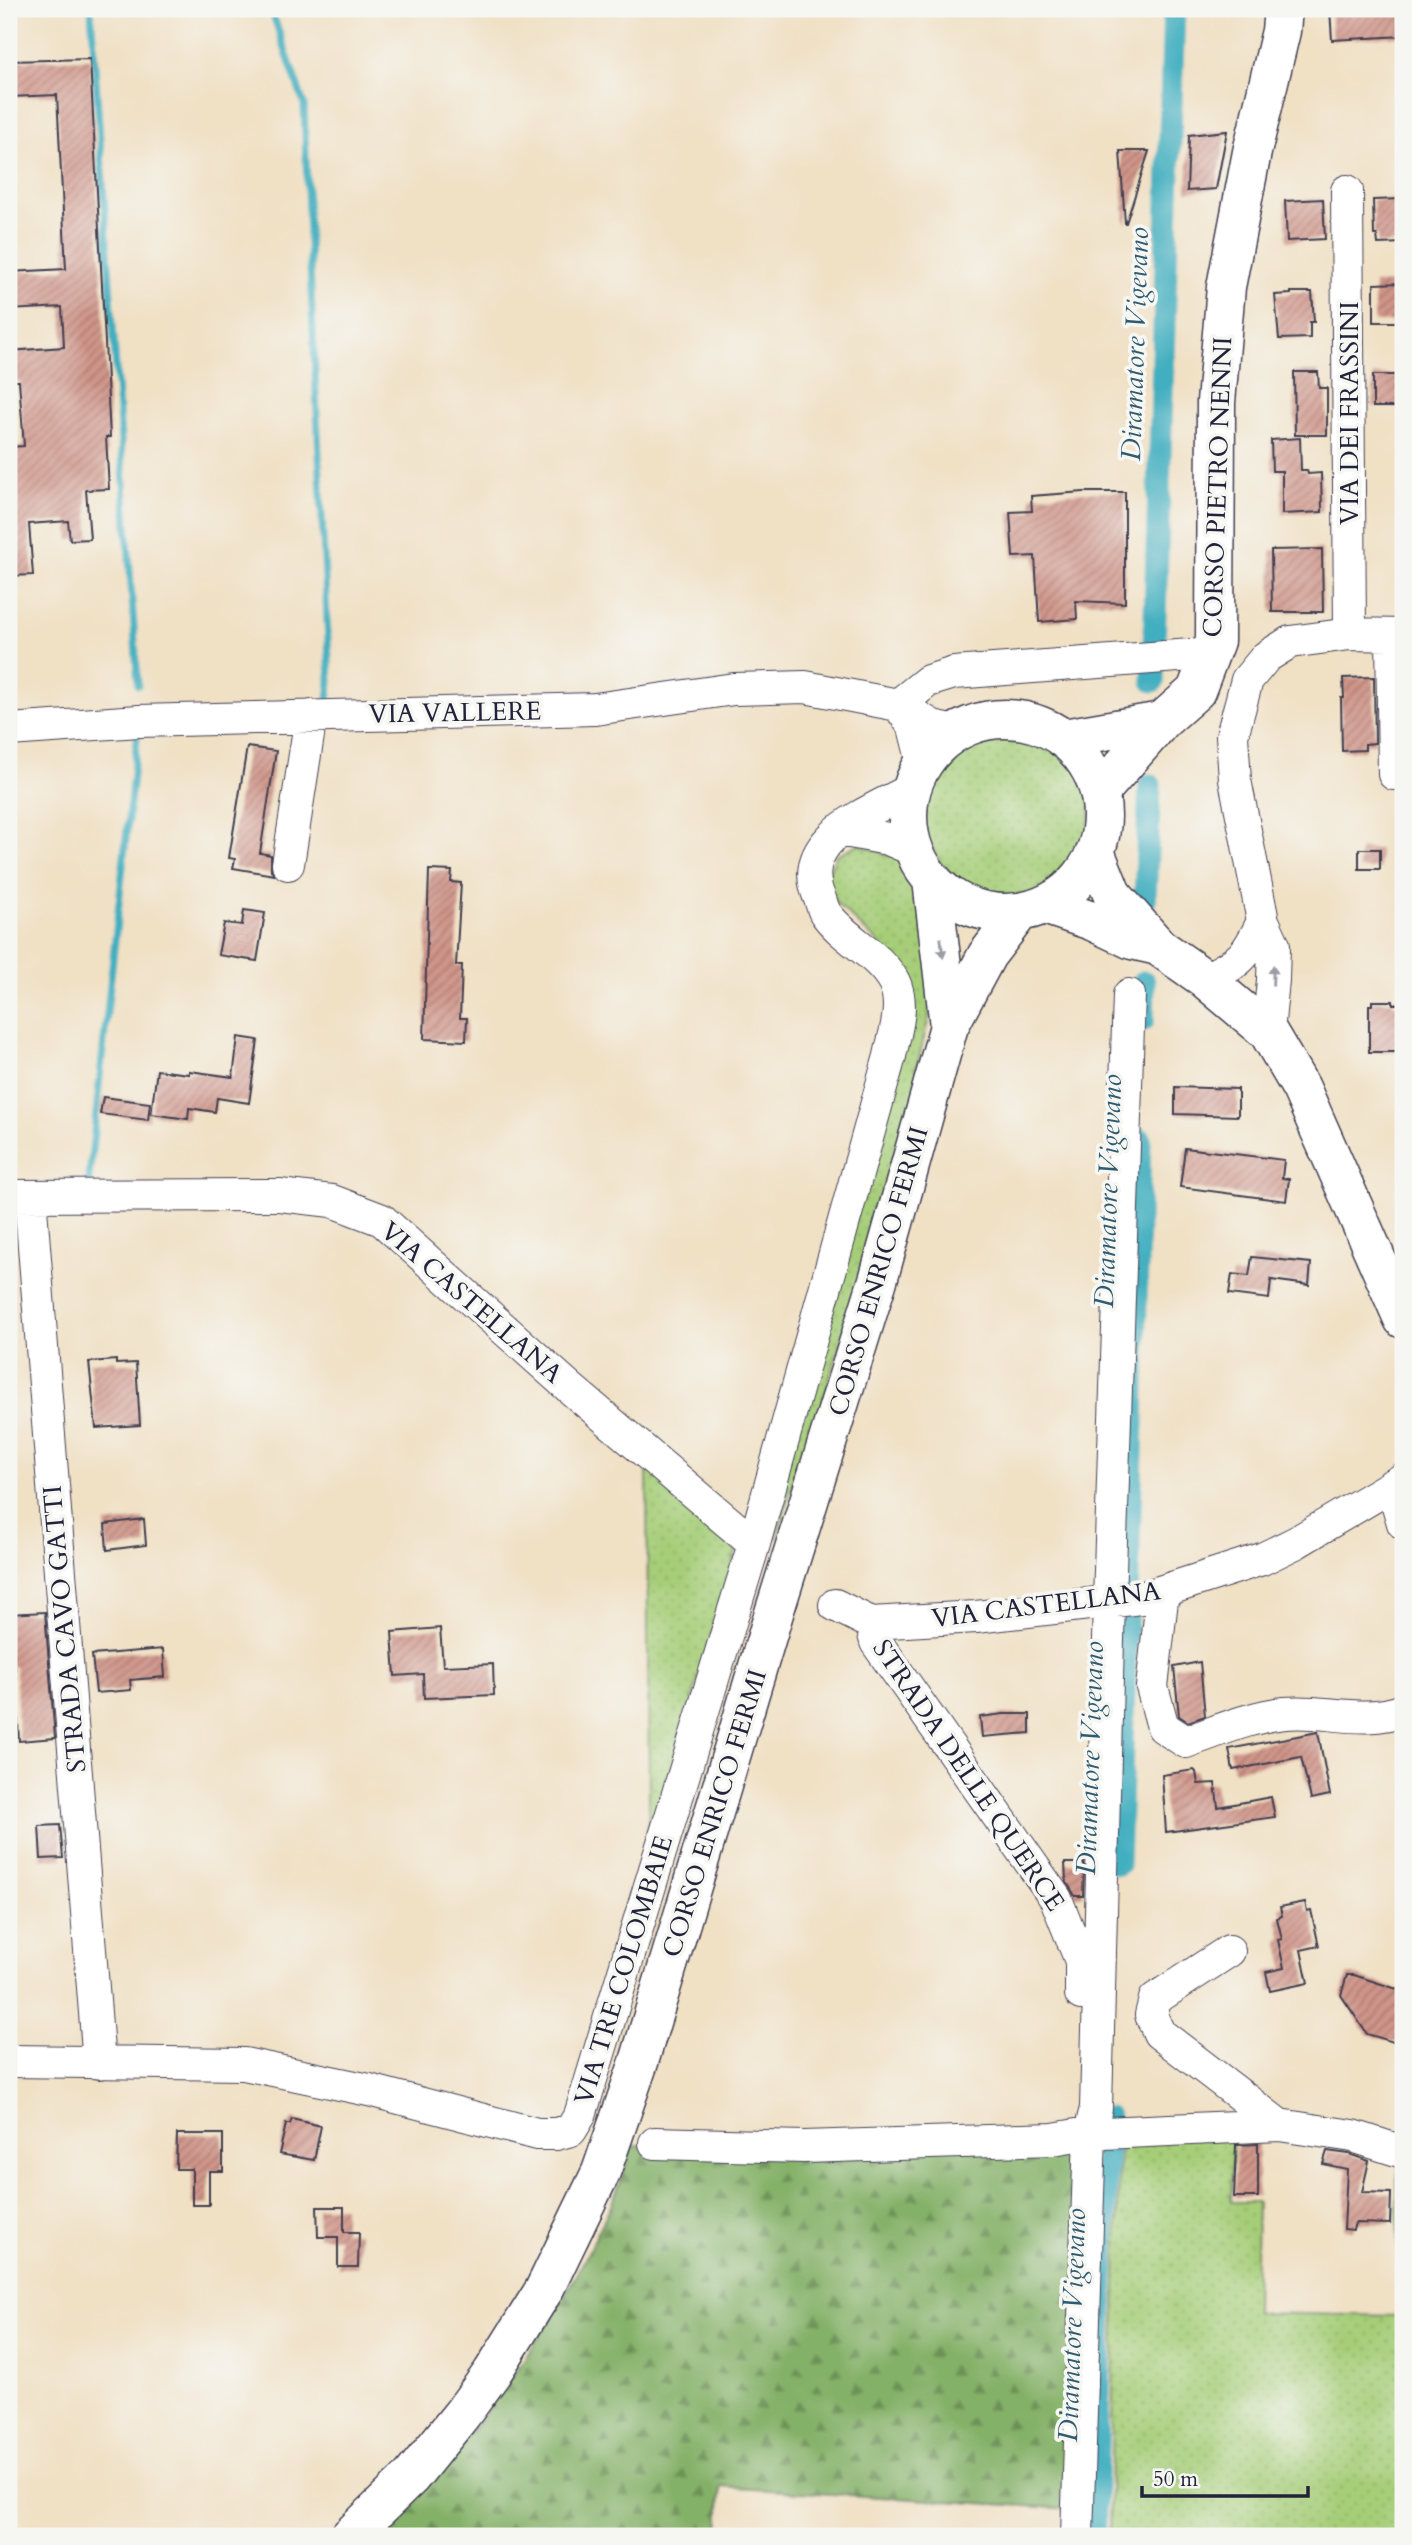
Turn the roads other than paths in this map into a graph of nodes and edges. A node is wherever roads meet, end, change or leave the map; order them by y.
1 (1285, 16) edge
2 (1347, 191) dead end
3 (1350, 635) junction
4 (1398, 635) edge
5 (1181, 656) dead end
6 (898, 705) junction
7 (311, 716) junction
8 (1162, 721) junction
9 (9, 730) edge
10 (955, 732) junction
11 (1065, 738) junction
12 (1394, 774) dead end
13 (916, 777) junction
14 (1100, 792) junction
15 (839, 830) junction
16 (1096, 854) junction
17 (288, 864) dead end
18 (923, 865) junction
19 (1033, 909) junction
20 (1263, 921) junction
21 (1159, 947) junction
22 (1205, 979) junction
23 (1129, 995) dead end
24 (949, 1026) junction
25 (1268, 1031) junction
26 (19, 1196) edge
27 (1403, 1319) edge
28 (1398, 1482) edge
29 (1403, 1523) edge
30 (754, 1544) junction
31 (1152, 1594) junction
32 (1109, 1601) junction
33 (835, 1605) dead end
34 (871, 1623) junction
35 (1403, 1710) edge
36 (1229, 1951) dead end
37 (9, 2061) edge
38 (99, 2063) junction
39 (1279, 2125) junction
40 (1097, 2133) junction
41 (655, 2143) dead end
42 (1403, 2152) edge
43 (350, 2536) edge
44 (1077, 2536) edge

1 - 8 main road, CORSO PIETRO NENNI
2 - 3 street, VIA DEI FRASSINI
3 - 4 street
3 - 20 street
4 - 12 street
5 - 6 street
6 - 7 street, VIA VALLERE
6 - 10 street, VIA VALLERE
6 - 13 street
7 - 9 street, VIA VALLERE
7 - 17 street
8 - 11 main road
8 - 14 main road, CORSO PIETRO NENNI
10 - 11 main road
10 - 13 main road
11 - 14 main road
13 - 15 street
13 - 18 main road
14 - 16 main road
15 - 18 street
15 - 30 street
16 - 19 main road
16 - 21 main road
18 - 19 main road
18 -> 24 main road, CORSO ENRICO FERMI
19 - 21 main road
19 - 24 main road, CORSO ENRICO FERMI
20 - 22 street
25 -> 20 street
21 - 22 main road
22 - 25 main road
23 - 32 street
24 - 43 main road, CORSO ENRICO FERMI
25 - 27 main road
26 - 30 street, VIA CASTELLANA
26 - 38 street, STRADA CAVO GATTI
28 - 29 street
28 - 31 street, VIA CASTELLANA
30 - 38 street, VIA TRE COLOMBAIE
31 - 32 street, VIA CASTELLANA
31 - 35 street
32 - 34 street, VIA CASTELLANA
32 - 40 street
33 - 34 street, VIA CASTELLANA
34 - 40 street, STRADA DELLE QUERCE
36 - 39 street
37 - 38 street, VIA TRE COLOMBAIE
39 - 40 street
39 - 42 street
40 - 41 street
40 - 44 street

